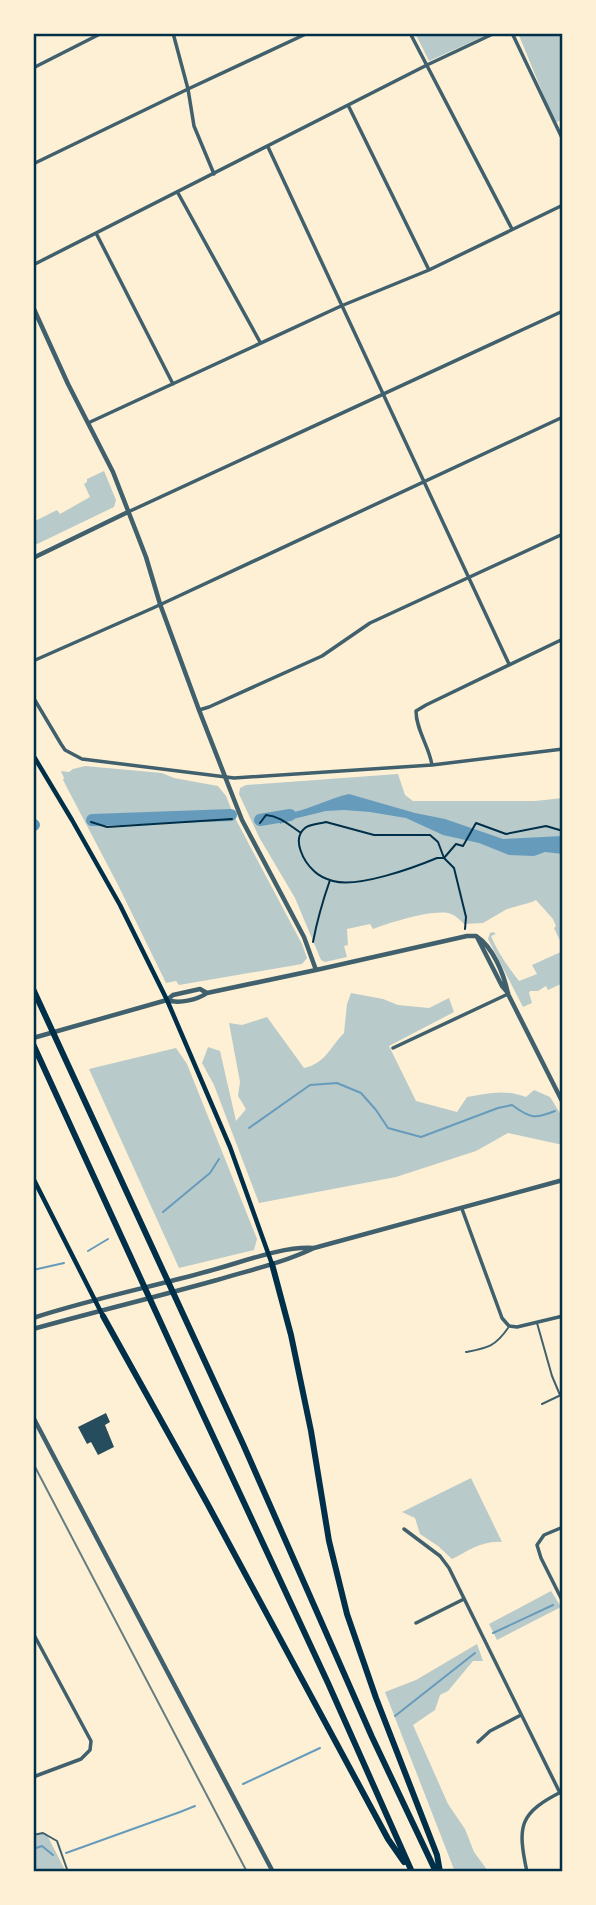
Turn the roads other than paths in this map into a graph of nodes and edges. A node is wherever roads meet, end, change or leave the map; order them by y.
1 (102, 33) edge
2 (173, 33) edge
3 (308, 33) edge
4 (411, 33) edge
5 (495, 33) edge
6 (512, 33) edge
7 (427, 65) junction
8 (33, 68) edge
9 (188, 89) junction
10 (349, 107) junction
11 (563, 140) edge
12 (268, 147) junction
13 (33, 164) edge
14 (214, 174) junction
15 (178, 192) junction
16 (563, 205) edge
17 (512, 229) junction
18 (95, 233) junction
19 (33, 265) edge
20 (429, 270) junction
21 (341, 306) junction
22 (33, 307) edge
23 (563, 311) edge
24 (260, 342) junction
25 (173, 384) junction
26 (382, 394) junction
27 (563, 417) edge
28 (88, 423) junction
29 (424, 481) junction
30 (128, 512) junction
31 (563, 534) edge
32 (33, 558) edge
33 (467, 577) junction
34 (160, 604) junction
35 (563, 639) edge
36 (33, 661) edge
37 (509, 664) junction
38 (33, 697) edge
39 (199, 710) junction
40 (563, 749) edge
41 (33, 755) edge
42 (432, 765) junction
43 (225, 778) junction
44 (316, 970) junction
45 (33, 989) edge
46 (508, 994) junction
47 (167, 1000) junction
48 (33, 1038) edge
49 (33, 1044) edge
50 (393, 1048) dead end
51 (563, 1103) edge
52 (33, 1178) edge
53 (563, 1180) edge
54 (462, 1209) junction
55 (314, 1248) junction
56 (269, 1255) junction
57 (272, 1264) junction
58 (95, 1300) junction
59 (101, 1313) junction
60 (563, 1315) edge
61 (33, 1318) edge
62 (537, 1322) junction
63 (509, 1326) junction
64 (33, 1329) edge
65 (466, 1352) dead end
66 (562, 1395) edge
67 (542, 1404) dead end
68 (33, 1417) edge
69 (563, 1527) edge
70 (404, 1529) dead end
71 (464, 1599) junction
72 (563, 1602) edge
73 (416, 1623) dead end
74 (33, 1633) edge
75 (521, 1715) junction
76 (478, 1742) dead end
77 (33, 1777) edge
78 (561, 1792) edge
79 (33, 1835) edge
80 (68, 1872) edge
81 (273, 1872) edge
82 (411, 1872) edge
83 (438, 1872) edge
84 (527, 1872) edge

1 - 8 street
2 - 9 street
3 - 9 street
4 - 7 street
5 - 7 street
6 - 11 street
7 - 10 street
7 - 17 street
9 - 13 street
9 - 14 street
10 - 12 street
10 - 20 street
12 - 14 street
12 - 21 street
14 - 15 street
15 - 18 street
15 - 24 street
16 - 17 street
17 - 20 street
18 - 19 street
18 - 25 street
20 - 21 street
21 - 24 street
21 - 26 street
22 - 28 street
23 - 26 street
24 - 25 street
25 - 28 street
26 - 29 street
26 - 30 street
27 - 29 street
28 - 30 street
29 - 33 street
29 - 34 street
30 - 32 street
30 - 34 street
31 - 33 street
33 - 37 street
33 - 39 street
34 - 36 street
34 - 39 street
35 - 37 street
37 - 42 street
38 - 43 street
39 - 43 street
40 - 42 street
41 - 47 main road
42 - 43 street
43 - 44 street
44 - 46 street
44 - 47 street
45 - 83 highway
46 - 50 street
46 - 51 street
47 - 48 street
47 - 56 main road
49 - 82 highway
52 - 58 main road
53 - 54 street
54 - 55 street
54 - 63 street
55 - 56 street
55 - 57 street
56 - 57 main road
56 - 58 street
57 - 59 street
57 - 83 highway
58 - 59 main road
58 - 61 street
59 - 64 street
59 - 82 highway
60 - 62 street
62 - 63 street
62 - 66 lane
63 - 65 lane
66 - 67 lane
68 - 81 street
69 - 72 street
70 - 71 street
71 - 73 street
71 - 75 street
74 - 77 street
75 - 76 street
75 - 78 street
78 - 84 street
79 - 80 lane

